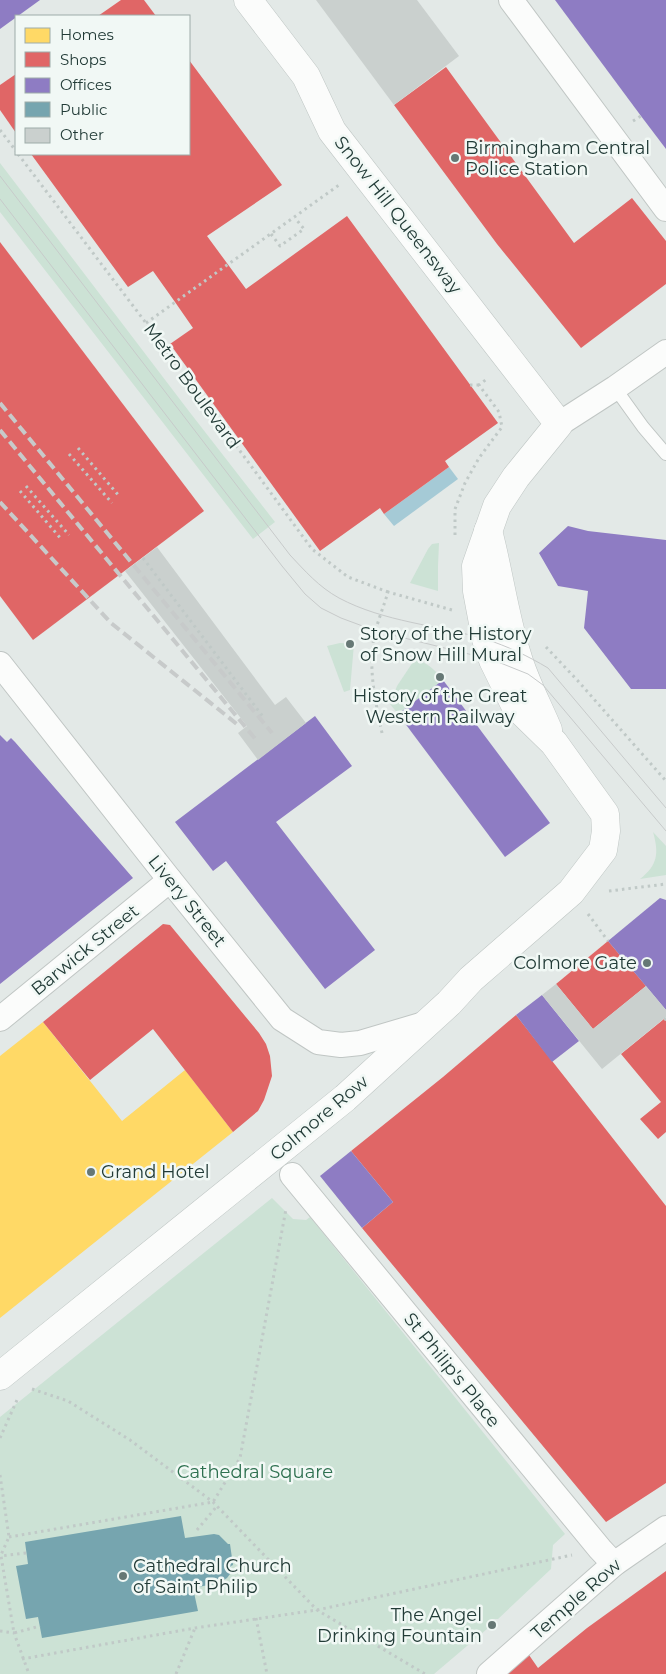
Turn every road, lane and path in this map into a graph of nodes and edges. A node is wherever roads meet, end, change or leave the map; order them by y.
1 (248, 0) edge
2 (511, 0) edge
3 (0, 130) edge
4 (15, 149) edge
5 (19, 155) edge
6 (362, 168) junction
7 (666, 209) edge
8 (295, 218) junction
9 (271, 234) junction
10 (146, 323) junction
11 (666, 352) edge
12 (508, 360) junction
13 (470, 385) dead end
14 (479, 385) junction
15 (615, 388) junction
16 (559, 424) junction
17 (78, 448) dead end
18 (69, 454) dead end
19 (666, 454) edge
20 (26, 486) dead end
21 (20, 491) dead end
22 (120, 497) dead end
23 (112, 503) dead end
24 (291, 511) dead end
25 (287, 515) junction
26 (68, 535) dead end
27 (455, 538) dead end
28 (62, 540) dead end
29 (143, 558) dead end
30 (388, 592) junction
31 (455, 611) dead end
32 (545, 646) dead end
33 (1, 666) edge
34 (264, 718) dead end
35 (382, 733) dead end
36 (666, 781) edge
37 (170, 880) junction
38 (577, 884) junction
39 (666, 884) edge
40 (0, 1019) edge
41 (424, 1024) junction
42 (292, 1175) joint
43 (12, 1381) edge
44 (20, 1395) dead end
45 (0, 1438) edge
46 (0, 1475) edge
47 (213, 1502) junction
48 (217, 1506) junction
49 (666, 1528) edge
50 (197, 1530) dead end
51 (9, 1537) junction
52 (26, 1553) dead end
53 (0, 1556) edge
54 (607, 1556) junction
55 (317, 1610) junction
56 (256, 1618) junction
57 (40, 1626) dead end
58 (195, 1628) junction
59 (0, 1631) edge
60 (14, 1632) junction
61 (22, 1659) junction
62 (29, 1674) edge
63 (176, 1674) edge
64 (266, 1674) edge
65 (425, 1674) edge
66 (489, 1674) edge

1 - 6 street, Snow Hill Queensway
2 - 7 street
3 - 4 path, Metro Boulevard
5 - 10 path, Metro Boulevard
6 - 8 path
6 - 12 street, Snow Hill Queensway
8 - 9 path
8 - 9 path
9 - 10 path
10 - 25 path, Metro Boulevard
11 - 15 street
12 - 14 path
12 - 16 street, Snow Hill Queensway
13 - 14 path
14 - 27 path
15 - 16 street
15 - 19 lane
16 - 38 street, Colmore Row
17 - 22 path
18 - 23 path
20 - 26 path
21 - 28 path
24 - 25 path
25 - 30 path, Metro Boulevard
29 - 34 path
30 - 31 path, Metro Boulevard
30 - 35 path
32 - 36 path
33 - 37 street, Livery Street
37 - 40 street, Barwick Street
37 - 41 street, Livery Street
38 - 39 path
38 - 41 street, Colmore Row
41 - 43 street, Colmore Row
42 - 47 path
42 - 54 street, St Philip's Place
43 - 47 path
44 - 45 path
46 - 51 path
47 - 48 path
47 - 51 path
48 - 50 path
48 - 55 path
49 - 54 street, Temple Row
51 - 53 path
52 - 53 path
53 - 60 path
54 - 55 path
54 - 66 street, Temple Row
55 - 56 path
55 - 65 path
56 - 58 path
56 - 64 path
57 - 60 path
58 - 61 path
58 - 63 path
59 - 60 path
60 - 61 path
61 - 62 path

